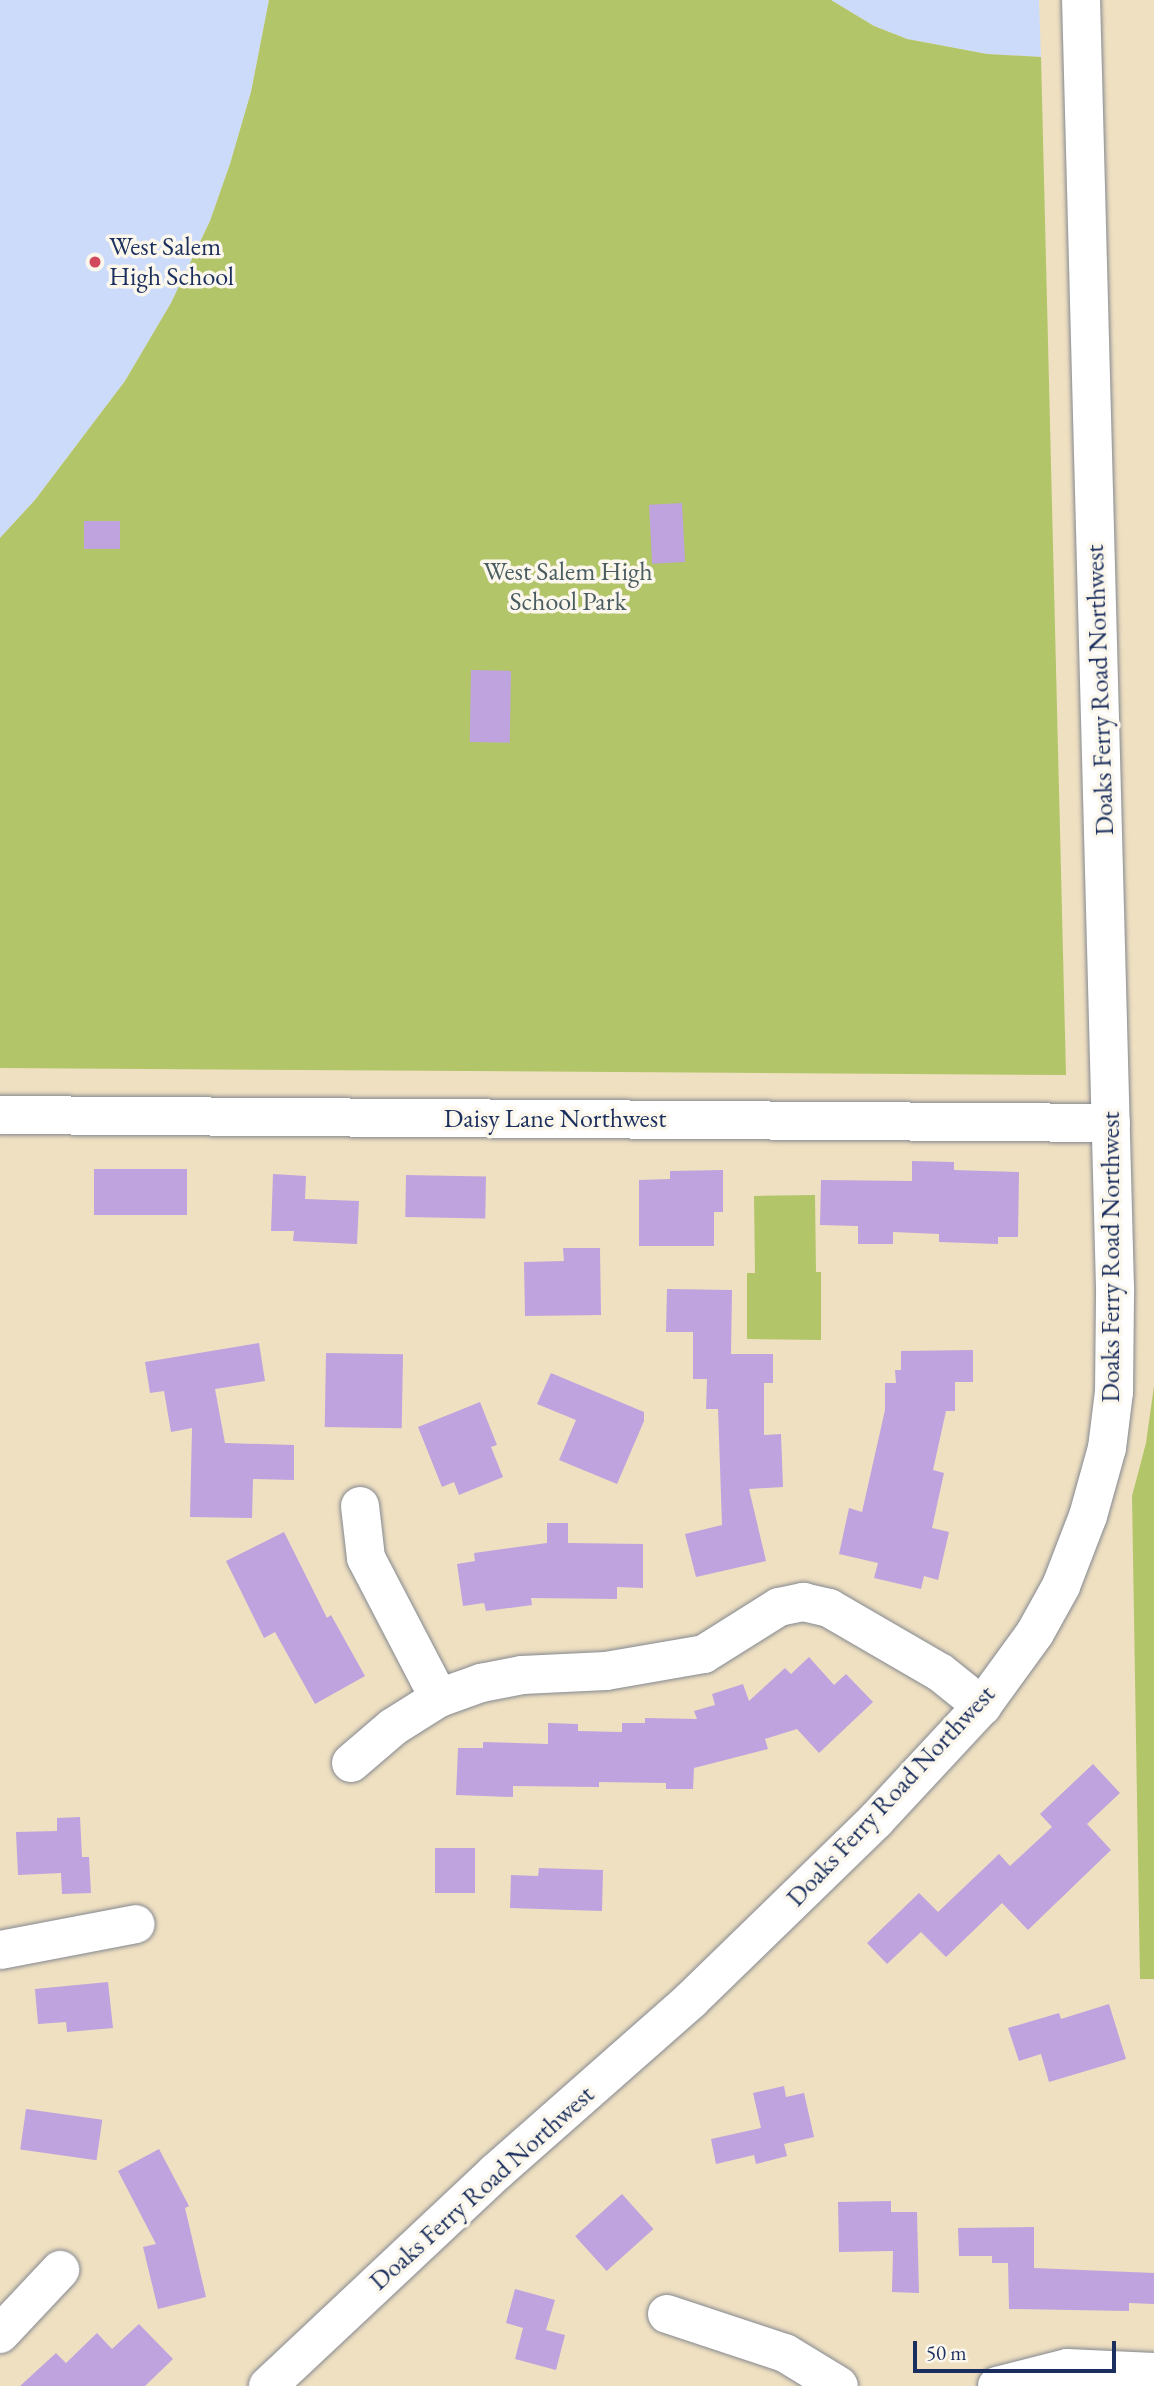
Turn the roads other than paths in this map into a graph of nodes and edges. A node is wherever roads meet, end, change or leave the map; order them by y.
1 (1081, 0) edge
2 (0, 1115) edge
3 (1111, 1123) junction
4 (360, 1506) dead end
5 (439, 1698) junction
6 (982, 1706) junction
7 (351, 1763) dead end
8 (136, 1924) dead end
9 (0, 1950) edge
10 (60, 2270) dead end
11 (667, 2314) dead end
12 (0, 2334) edge
13 (1154, 2372) edge
14 (268, 2386) edge
15 (839, 2386) edge
16 (997, 2386) edge

1 - 3 main road, Doaks Ferry Road Northwest
2 - 3 main road, Daisy Lane Northwest
3 - 6 main road, Doaks Ferry Road Northwest
4 - 5 main road
5 - 6 main road
5 - 7 main road
6 - 14 main road, Doaks Ferry Road Northwest
8 - 9 main road
10 - 12 main road
11 - 15 main road
13 - 16 main road

